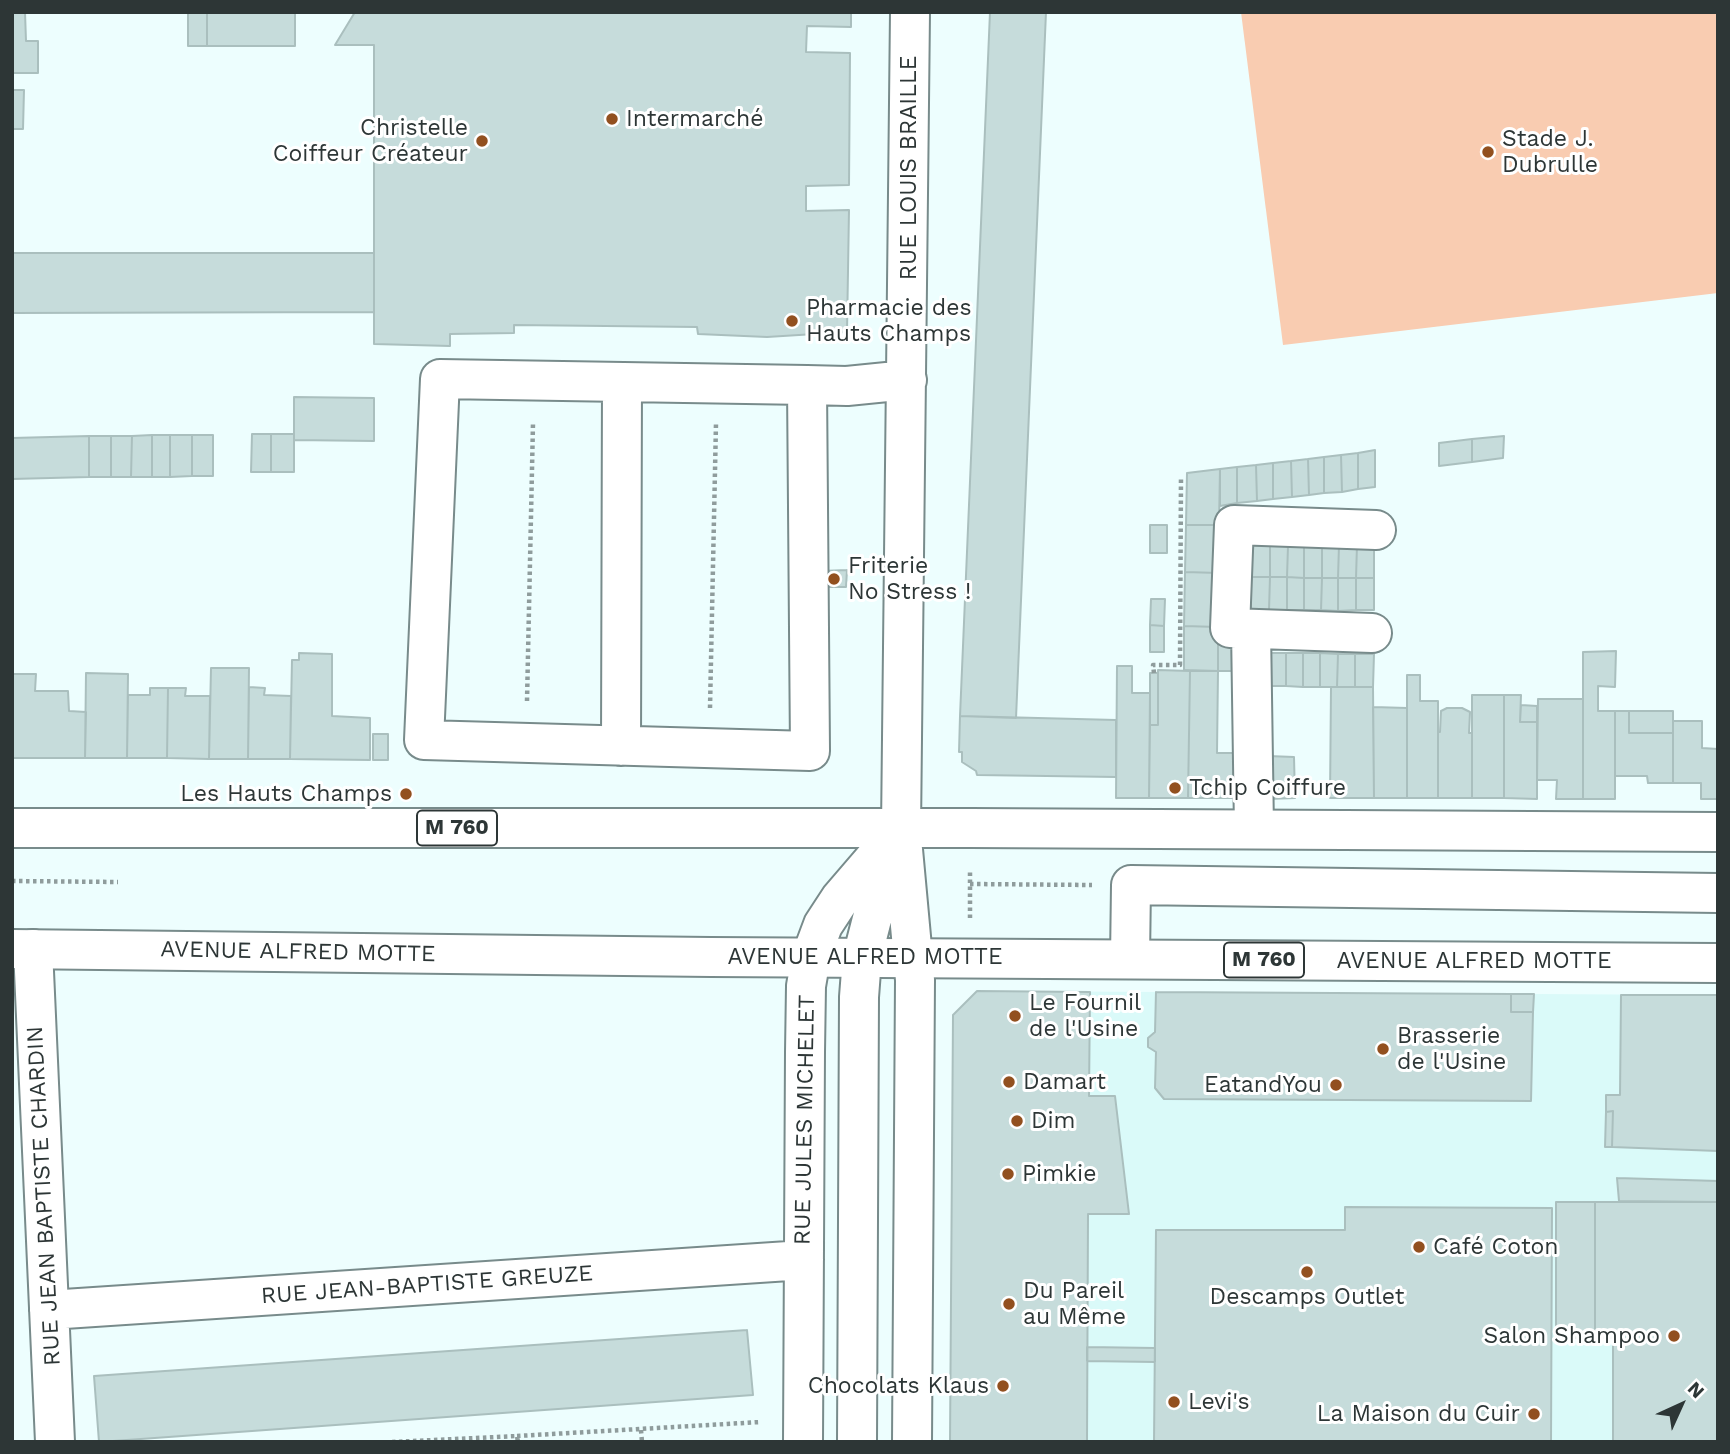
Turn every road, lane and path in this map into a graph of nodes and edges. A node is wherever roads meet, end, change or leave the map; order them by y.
1 (910, 12) edge
2 (534, 380) junction
3 (907, 380) junction
4 (621, 382) junction
5 (717, 384) junction
6 (807, 385) junction
7 (1181, 476) dead end
8 (1376, 530) dead end
9 (1251, 629) junction
10 (1372, 633) dead end
11 (1154, 673) dead end
12 (526, 743) junction
13 (621, 746) junction
14 (709, 748) junction
15 (12, 828) edge
16 (901, 828) junction
17 (970, 828) junction
18 (1254, 829) junction
19 (1718, 832) edge
20 (12, 880) edge
21 (118, 882) dead end
22 (970, 884) junction
23 (1131, 885) junction
24 (1718, 893) edge
25 (22, 949) edge
26 (811, 957) junction
27 (862, 958) junction
28 (914, 958) junction
29 (970, 958) junction
30 (1130, 959) junction
31 (1718, 963) edge
32 (804, 1260) junction
33 (49, 1310) junction
34 (641, 1430) junction
35 (761, 1432) dead end
36 (502, 1439) edge
37 (517, 1439) edge
38 (55, 1442) edge
39 (392, 1442) edge
40 (642, 1442) edge
41 (803, 1442) edge
42 (857, 1442) edge
43 (912, 1442) edge

1 - 3 main road, RUE LOUIS BRAILLE
2 - 4 main road
2 - 12 path
2 - 12 main road
3 - 6 main road
3 - 16 main road, RUE LOUIS BRAILLE
4 - 5 main road
4 - 13 main road
5 - 6 main road
5 - 14 path
6 - 14 main road
7 - 11 path
8 - 9 main road
9 - 10 main road
9 - 18 main road
12 - 13 main road
13 - 14 main road
15 - 16 main road, M 760
16 - 17 main road, M 760
16 - 26 main road, RUE JULES MICHELET
16 - 27 main road
16 - 28 main road
17 - 18 main road, M 760
17 - 22 path
18 - 19 main road, M 760
20 - 21 path
22 - 23 path
22 - 29 path
23 - 24 main road
23 - 30 main road
25 - 26 main road, AVENUE ALFRED MOTTE / M 760
25 - 33 main road, RUE JEAN BAPTISTE CHARDIN
26 - 27 main road, AVENUE ALFRED MOTTE / M 760
26 - 32 main road, RUE JULES MICHELET
27 - 28 main road, AVENUE ALFRED MOTTE / M 760
27 - 42 main road
28 - 29 main road, AVENUE ALFRED MOTTE / M 760
28 - 43 main road
29 - 30 main road, AVENUE ALFRED MOTTE / M 760
30 - 31 main road, AVENUE ALFRED MOTTE / M 760
32 - 33 main road, RUE JEAN-BAPTISTE GREUZE
32 - 41 main road, RUE JULES MICHELET
33 - 38 main road, RUE JEAN BAPTISTE CHARDIN
34 - 35 path
34 - 37 path
34 - 40 path
36 - 37 path
36 - 39 path

